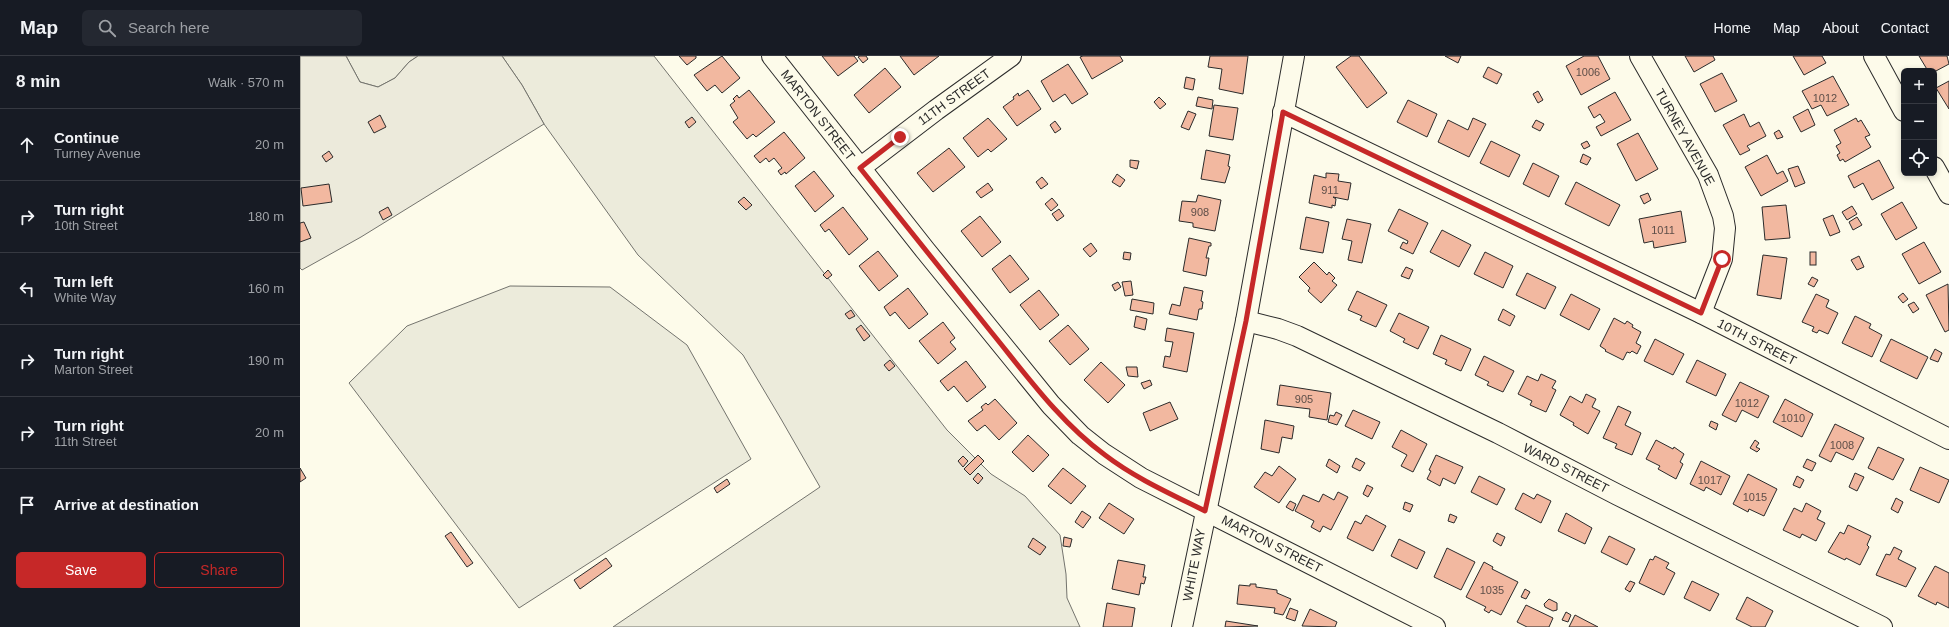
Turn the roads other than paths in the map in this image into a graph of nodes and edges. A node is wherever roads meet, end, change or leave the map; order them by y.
1 (772, 56) edge
2 (1011, 56) edge
3 (1294, 56) edge
4 (1640, 56) edge
5 (1874, 56) edge
6 (1901, 106) edge
7 (1283, 112) junction
8 (860, 168) junction
9 (1937, 172) edge
10 (1949, 194) edge
11 (1701, 313) junction
12 (1246, 321) junction
13 (1949, 439) edge
14 (1205, 511) junction
15 (1182, 627) edge
16 (1435, 627) edge
17 (1882, 627) edge

1 - 8 street, MARTON STREET
2 - 8 street, 11TH STREET
3 - 7 street, WHITE WAY
4 - 11 street, TURNEY AVENUE
5 - 6 street
7 - 11 street, 10TH STREET
7 - 12 street, WHITE WAY
8 - 14 street, MARTON STREET
9 - 10 street
11 - 13 street, 10TH STREET
12 - 14 street, WHITE WAY
12 - 17 street, WARD STREET
14 - 15 street, WHITE WAY
14 - 16 street, MARTON STREET

